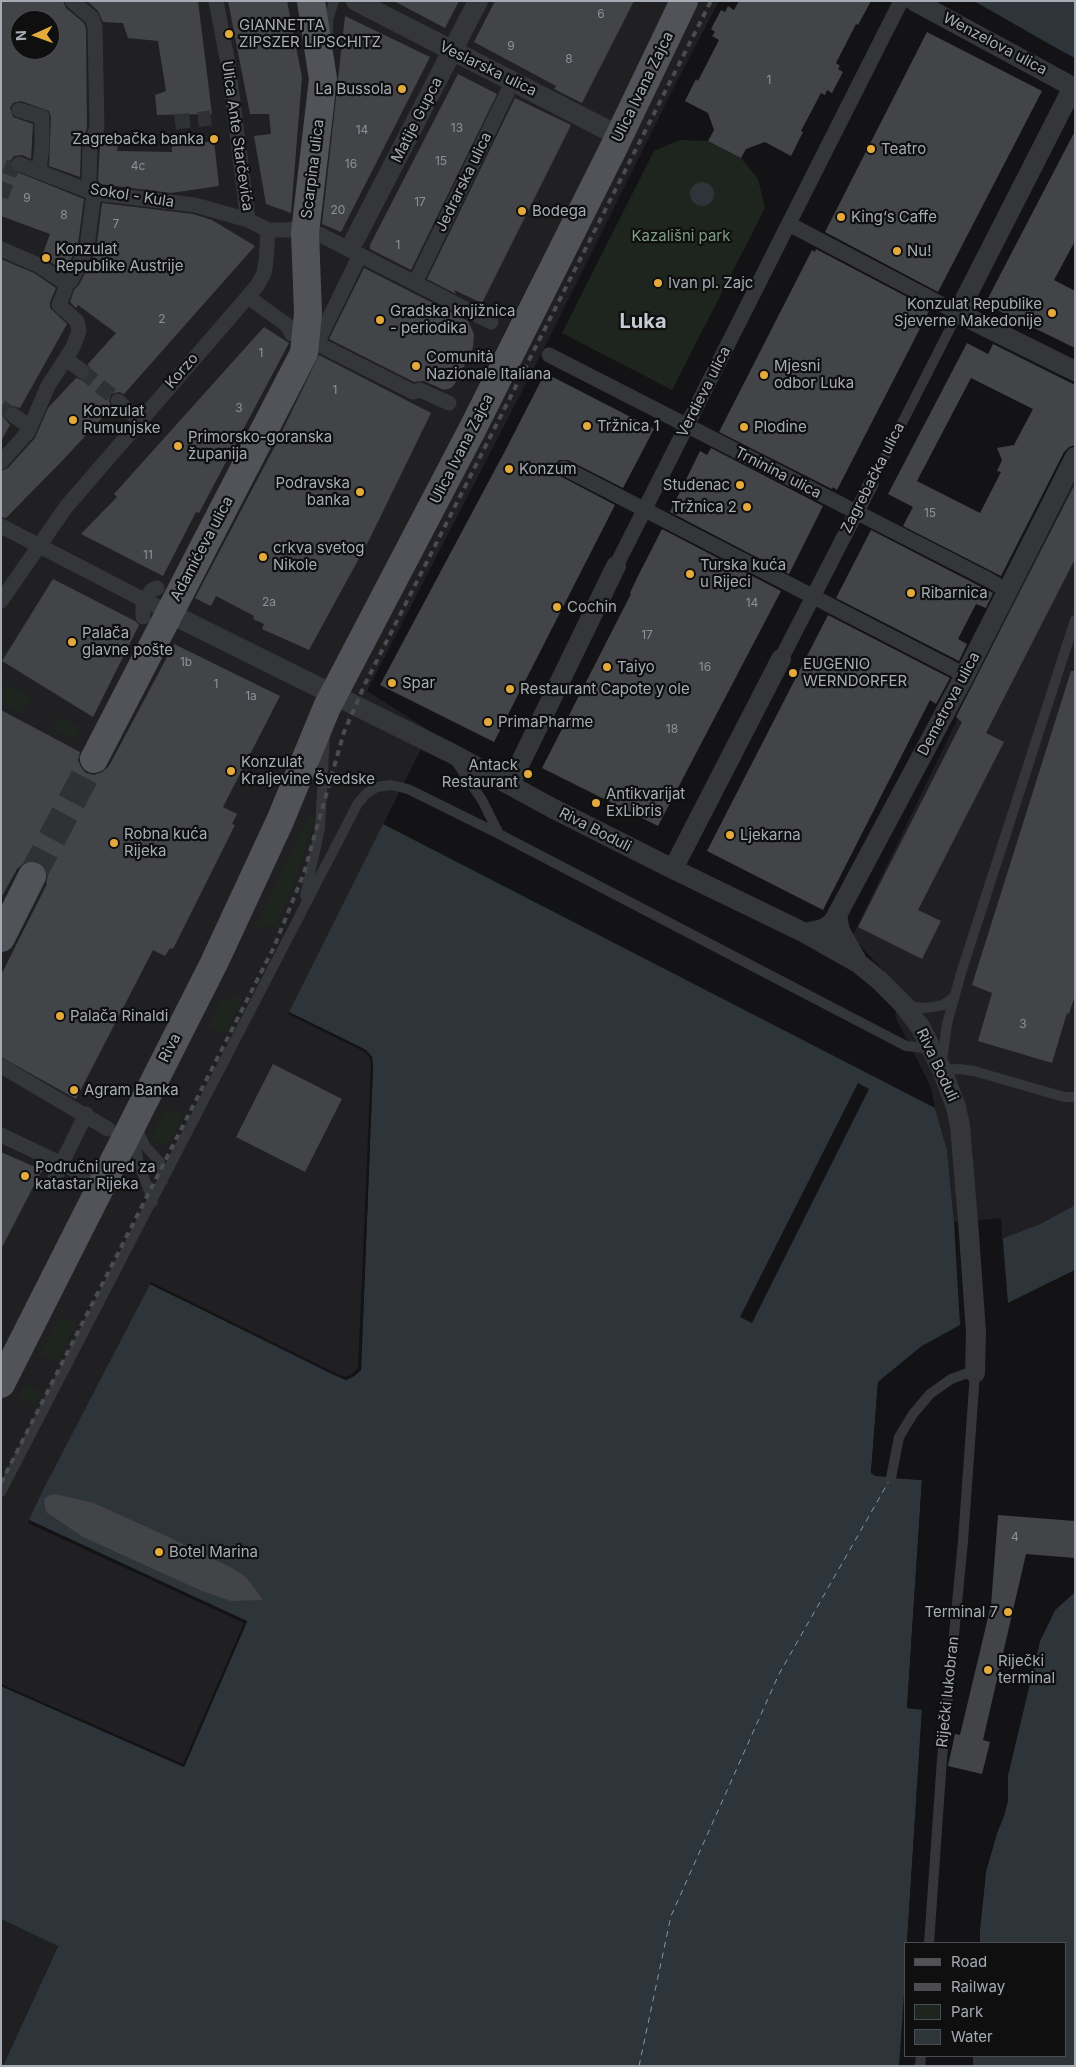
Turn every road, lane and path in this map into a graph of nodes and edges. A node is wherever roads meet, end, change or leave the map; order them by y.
1 (72, 1) edge
2 (216, 1) edge
3 (311, 1) edge
4 (334, 1) edge
5 (356, 1) edge
6 (478, 1) edge
7 (684, 1) edge
8 (901, 1) edge
9 (914, 1) edge
10 (453, 52) junction
11 (513, 81) junction
12 (323, 85) junction
13 (1074, 87) edge
14 (19, 110) dead end
15 (619, 136) junction
16 (19, 164) dead end
17 (39, 172) junction
18 (94, 193) junction
19 (248, 220) junction
20 (291, 224) dead end
21 (788, 224) junction
22 (268, 230) junction
23 (320, 231) dead end
24 (358, 248) junction
25 (1, 249) edge
26 (415, 283) junction
27 (65, 284) junction
28 (248, 297) junction
29 (958, 312) junction
30 (491, 322) dead end
31 (304, 339) junction
32 (549, 355) dead end
33 (66, 359) junction
34 (1075, 370) edge
35 (82, 371) tunnel mouth
36 (118, 401) tunnel mouth
37 (448, 404) dead end
38 (13, 415) tunnel mouth
39 (140, 420) junction
40 (686, 426) junction
41 (30, 427) junction
42 (1075, 457) edge
43 (1, 462) edge
44 (564, 468) dead end
45 (870, 484) joint
46 (644, 509) junction
47 (856, 512) junction
48 (1, 526) edge
49 (40, 545) junction
50 (616, 566) joint
51 (157, 588) dead end
52 (1007, 591) junction
53 (813, 596) junction
54 (145, 600) junction
55 (1, 601) edge
56 (156, 615) junction
57 (1075, 620) edge
58 (781, 659) joint
59 (965, 675) junction
60 (331, 701) junction
61 (450, 753) junction
62 (94, 759) tunnel mouth
63 (510, 784) junction
64 (499, 834) junction
65 (672, 869) junction
66 (32, 876) tunnel mouth
67 (837, 914) junction
68 (299, 919) junction
69 (805, 933) junction
70 (1, 938) edge
71 (858, 963) junction
72 (954, 997) junction
73 (903, 1004) junction
74 (932, 1049) junction
75 (1, 1066) edge
76 (942, 1070) junction
77 (1075, 1097) edge
78 (143, 1101) junction
79 (93, 1116) junction
80 (108, 1128) dead end
81 (138, 1130) junction
82 (1, 1135) edge
83 (58, 1171) junction
84 (85, 1175) dead end
85 (164, 1181) junction
86 (153, 1202) junction
87 (975, 1322) joint
88 (4, 1372) edge
89 (975, 1373) junction
90 (891, 1478) dead end
91 (1, 1492) edge
92 (929, 1942) edge

1 - 18 street
2 - 19 street, Ulica Ante Starčevića
3 - 12 main road, Scarpina ulica
4 - 12 lane
5 - 10 street, Veslarska ulica
6 - 10 street, Matije Gupca
7 - 15 main road, Ulica Ivana Zajca
8 - 21 street, Verdieva ulica
9 - 13 street, Wenzelova ulica
10 - 11 street, Veslarska ulica
10 - 24 street, Matije Gupca
11 - 15 street, Veslarska ulica
11 - 26 street, Jedrarska ulica
12 - 31 main road, Scarpina ulica
13 - 29 street, Zagrebačka ulica
14 - 17 street
15 - 60 main road, Ulica Ivana Zajca
16 - 17 street, Sokol - Kula
17 - 18 street, Sokol - Kula
18 - 19 street, Sokol - Kula
18 - 27 street
19 - 22 street, Ulica Ante Starčevića
20 - 22 street
21 - 29 street
21 - 40 street, Verdieva ulica
22 - 28 street, Korzo
23 - 24 street
24 - 26 street
24 - 31 street
25 - 27 street
26 - 30 street
27 - 33 street
28 - 31 street
28 - 39 street, Korzo
29 - 34 street
29 - 45 lane, Zagrebačka ulica
31 - 37 street
31 - 56 main road, Adamićeva ulica
32 - 40 street, Trninina ulica
33 - 35 street
33 - 41 street
36 - 39 street
38 - 41 street
39 - 49 street, Korzo
40 - 46 street, Verdieva ulica
40 - 47 street, Trninina ulica
41 - 43 street
42 - 52 street, Demetrova ulica
44 - 46 street
45 - 47 street, Zagrebačka ulica
46 - 50 street, Verdieva ulica
46 - 53 street
47 - 52 street, Trninina ulica
47 - 53 street, Zagrebačka ulica
48 - 49 street
49 - 54 street
49 - 55 street, Korzo
50 - 63 street, Verdieva ulica
51 - 54 street
52 - 59 street, Demetrova ulica
53 - 58 street, Zagrebačka ulica
53 - 59 street
54 - 56 street
54 - 56 street
56 - 60 street, Riva Boduli
56 - 62 main road, Adamićeva ulica
57 - 72 lane
58 - 65 street, Zagrebačka ulica
59 - 67 street, Demetrova ulica
60 - 61 street, Riva Boduli
60 - 68 lane
60 - 78 main road, Riva
61 - 63 street, Riva Boduli
61 - 64 lane
63 - 65 street, Riva Boduli
64 - 68 lane
64 - 74 lane
65 - 69 street, Riva Boduli
66 - 70 main road
67 - 69 street, Demetrova ulica
67 - 71 street, Riva Boduli
68 - 85 lane
69 - 71 street, Riva Boduli
71 - 73 street, Riva Boduli
72 - 73 lane
72 - 76 lane
73 - 74 street, Riva Boduli
74 - 76 street, Riva Boduli
75 - 79 street
76 - 77 lane
76 - 87 street, Riva Boduli
78 - 81 lane
78 - 88 main road, Riva
79 - 80 street
79 - 83 street
81 - 85 lane
81 - 86 lane
82 - 83 street
83 - 84 street
85 - 86 lane
86 - 91 lane
87 - 89 street, Riječki lukobran
89 - 90 lane
89 - 92 lane, Riječki lukobran

